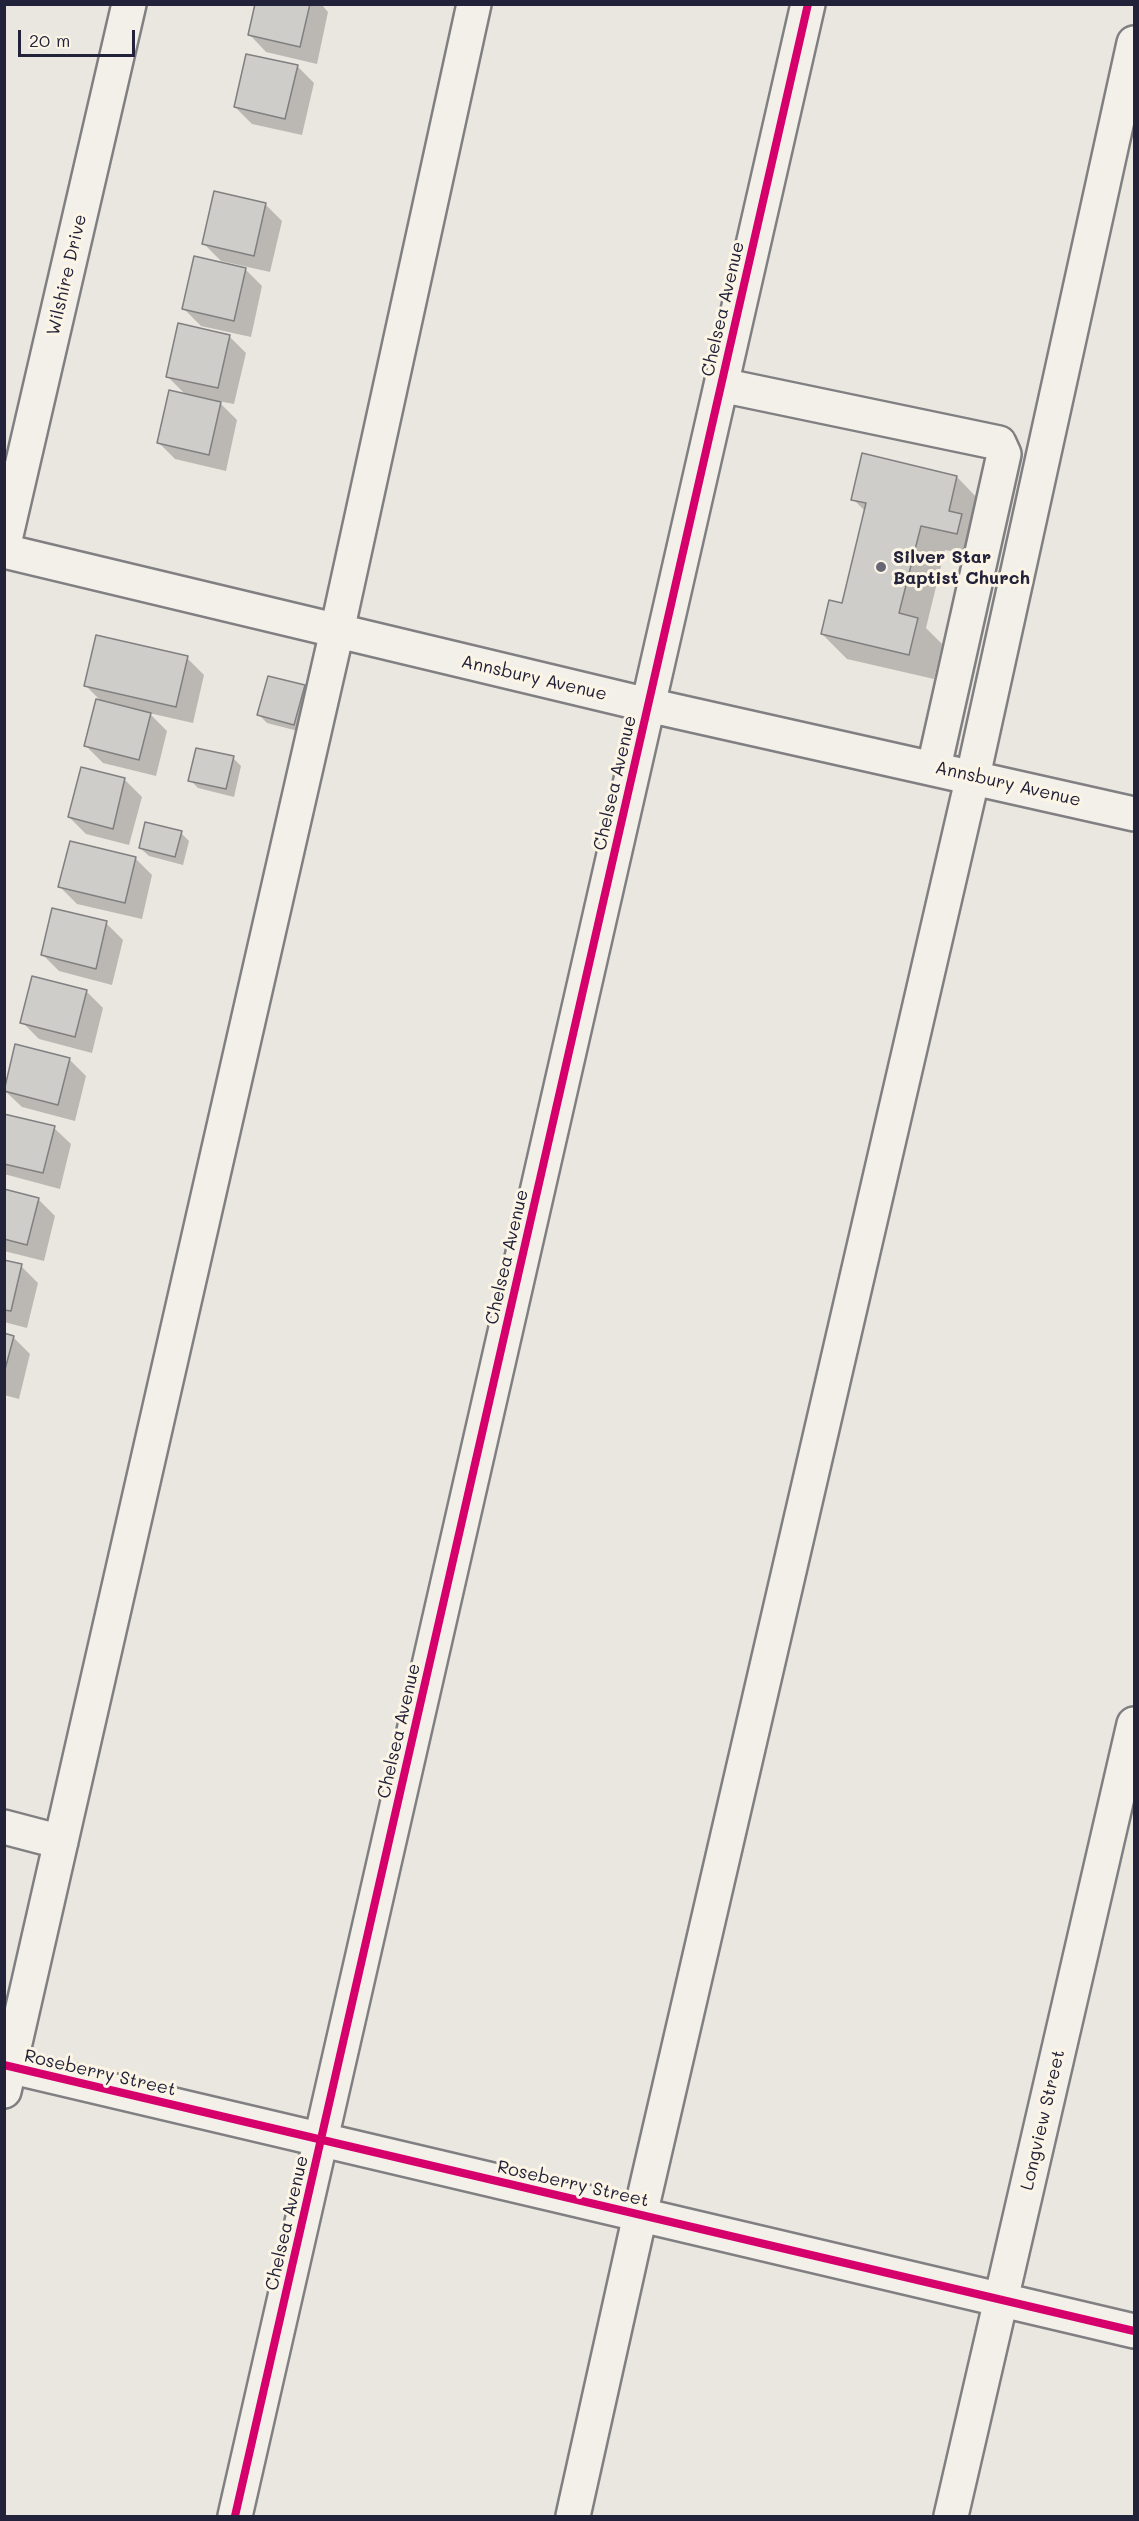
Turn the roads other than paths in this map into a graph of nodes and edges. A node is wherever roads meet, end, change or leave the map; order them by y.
1 (129, 4) edge
2 (474, 4) edge
3 (808, 4) edge
4 (1134, 43) edge
5 (721, 385) junction
6 (4, 544) edge
7 (4, 551) edge
8 (338, 631) junction
9 (648, 705) junction
10 (934, 767) junction
11 (973, 776) junction
12 (1134, 814) edge
13 (1134, 1724) edge
14 (4, 1827) edge
15 (61, 1842) junction
16 (6, 2074) edge
17 (322, 2140) junction
18 (640, 2215) junction
19 (1001, 2300) junction
20 (1134, 2331) edge
21 (235, 2517) edge
22 (573, 2517) edge
23 (951, 2517) edge

1 - 6 street, Wilshire Drive
2 - 8 street
3 - 5 street, Chelsea Avenue
4 - 11 street
5 - 9 street, Chelsea Avenue
5 - 10 street
7 - 8 street, Annsbury Avenue
8 - 9 street, Annsbury Avenue
8 - 15 street
9 - 10 street, Annsbury Avenue
9 - 17 street, Chelsea Avenue
10 - 11 street, Annsbury Avenue
11 - 12 street, Annsbury Avenue
11 - 18 street
13 - 19 street, Longview Street
14 - 15 street
15 - 16 street
16 - 17 street, Roseberry Street
17 - 18 street, Roseberry Street
17 - 21 street, Chelsea Avenue
18 - 19 street, Roseberry Street
18 - 22 street
19 - 20 street, Roseberry Street
19 - 23 street, Longview Street

